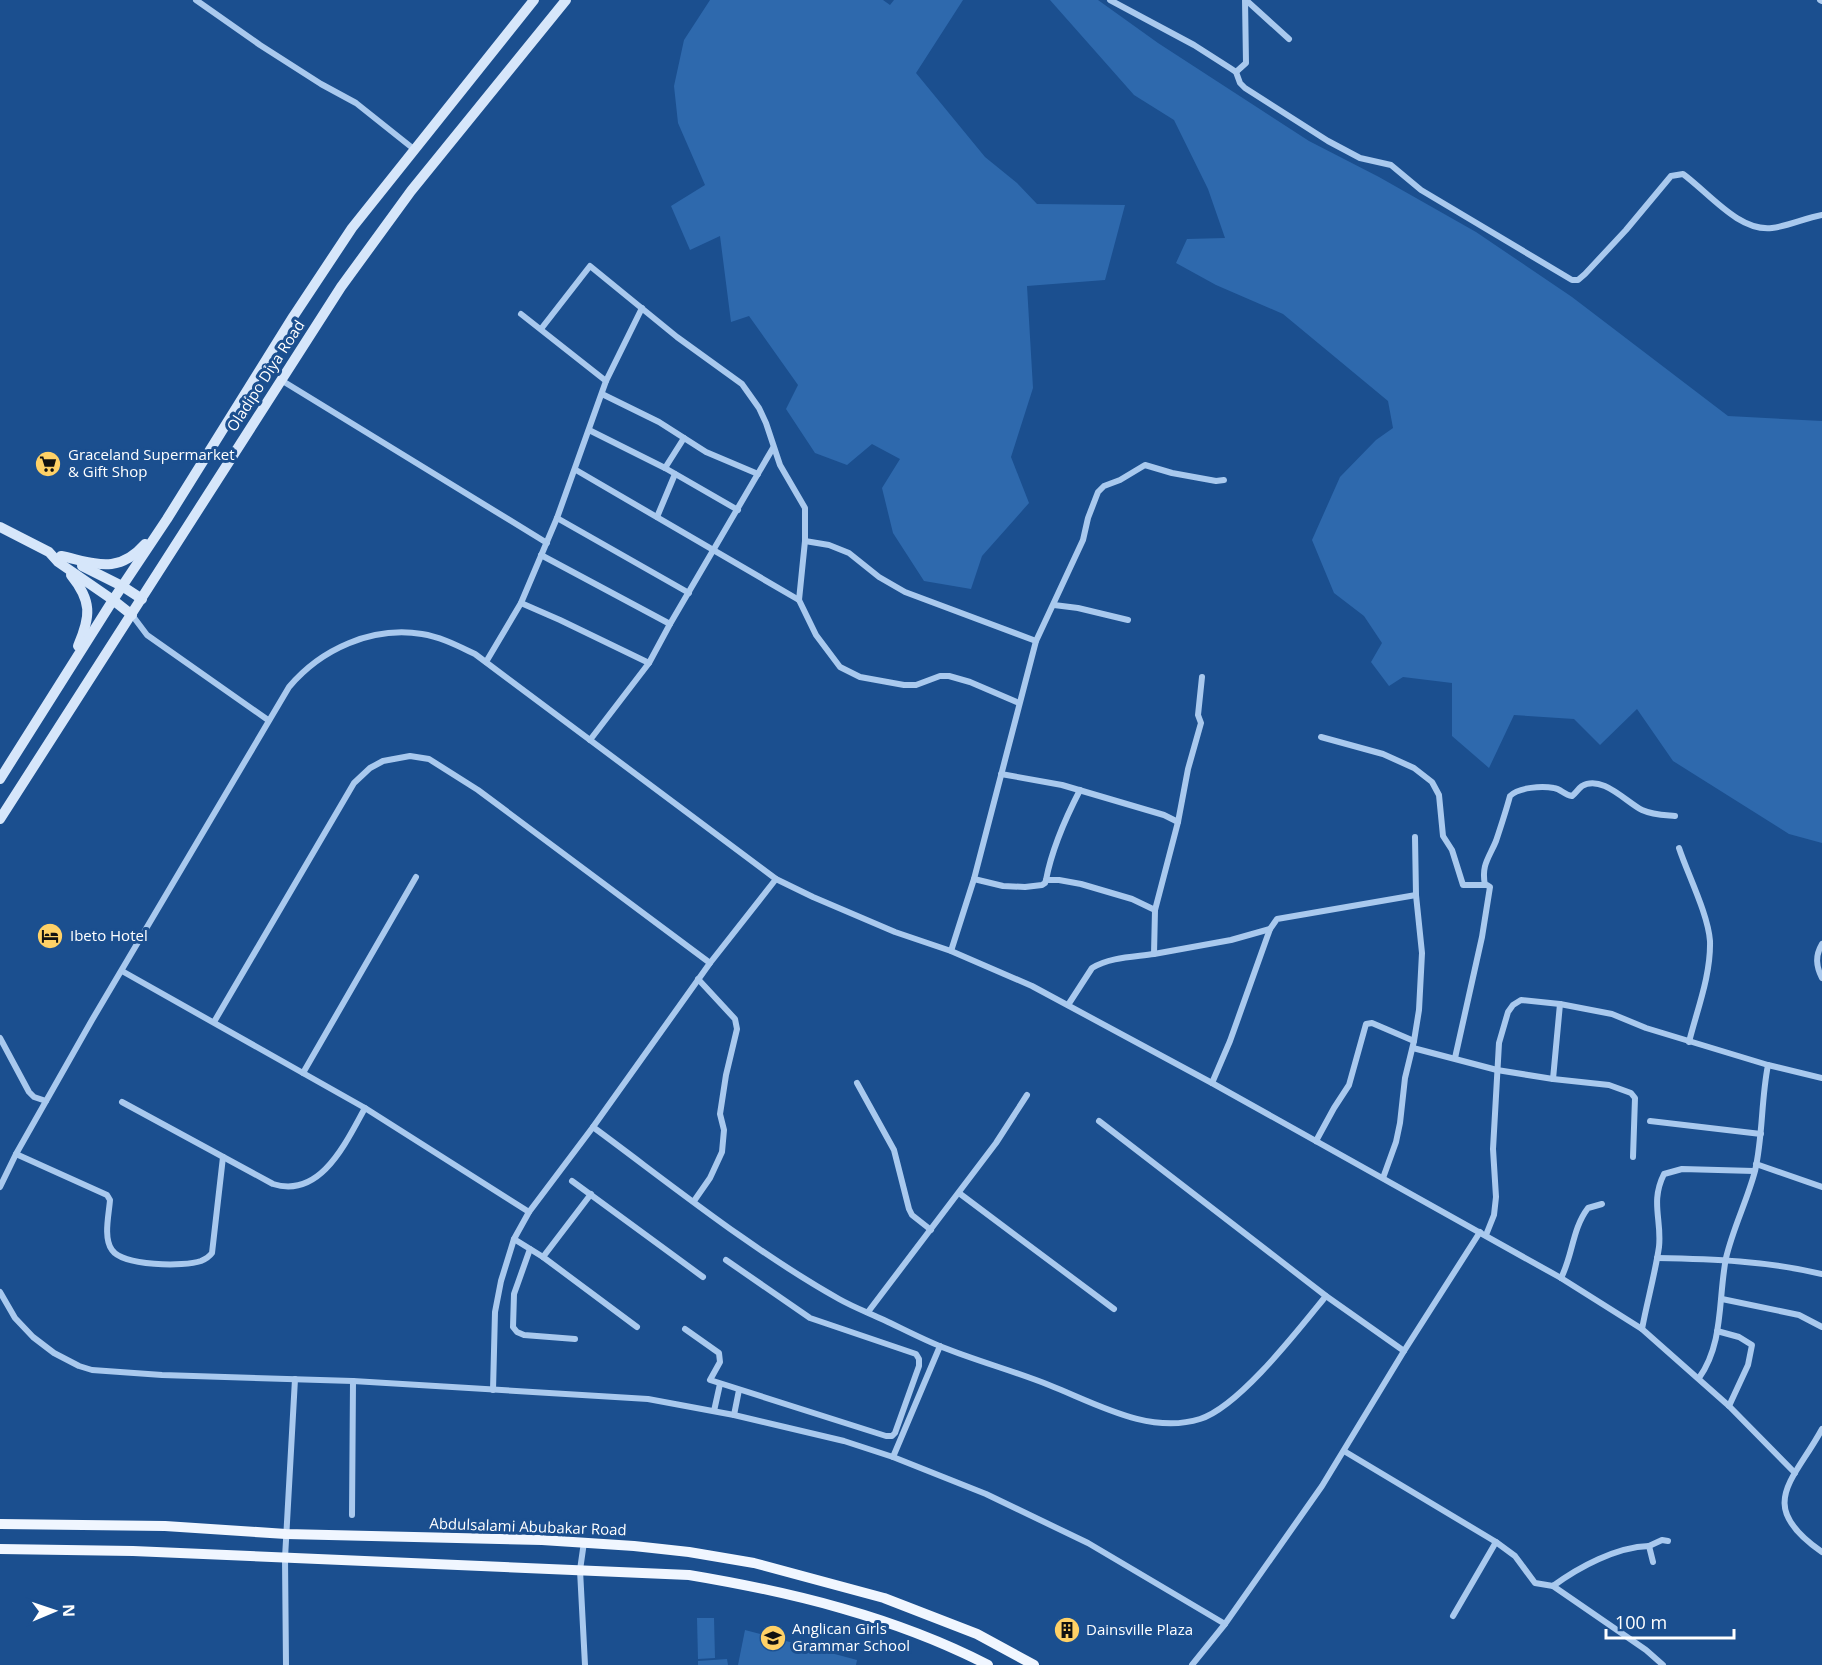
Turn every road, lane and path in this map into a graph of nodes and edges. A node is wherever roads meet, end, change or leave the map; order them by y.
1 (196, 0) edge
2 (534, 0) edge
3 (566, 0) edge
4 (1110, 0) edge
5 (1245, 0) edge
6 (1289, 39) dead end
7 (1236, 72) junction
8 (415, 150) junction
9 (1822, 215) edge
10 (642, 308) junction
11 (521, 314) dead end
12 (541, 330) junction
13 (280, 380) junction
14 (606, 381) junction
15 (602, 394) junction
16 (589, 430) junction
17 (684, 438) junction
18 (773, 448) junction
19 (665, 468) junction
20 (576, 470) junction
21 (675, 474) junction
22 (758, 474) junction
23 (1224, 480) dead end
24 (738, 510) junction
25 (657, 517) junction
26 (557, 518) junction
27 (167, 519) junction
28 (0, 527) edge
29 (805, 541) junction
30 (546, 543) junction
31 (714, 550) junction
32 (541, 555) junction
33 (60, 559) junction
34 (122, 586) junction
35 (689, 592) junction
36 (142, 599) junction
37 (113, 600) junction
38 (799, 600) junction
39 (521, 603) junction
40 (1054, 605) junction
41 (132, 615) junction
42 (1128, 620) dead end
43 (670, 624) junction
44 (1036, 642) junction
45 (486, 662) junction
46 (649, 663) junction
47 (68, 673) junction
48 (1202, 676) dead end
49 (1019, 703) junction
50 (268, 720) junction
51 (1321, 737) dead end
52 (590, 740) junction
53 (1001, 774) junction
54 (0, 779) edge
55 (1080, 790) junction
56 (1675, 816) dead end
57 (0, 819) edge
58 (1178, 822) junction
59 (1415, 837) dead end
60 (1679, 848) dead end
61 (416, 877) dead end
62 (776, 879) junction
63 (974, 879) junction
64 (1046, 880) junction
65 (1485, 885) junction
66 (1416, 895) junction
67 (1155, 910) junction
68 (1270, 929) junction
69 (1822, 944) edge
70 (951, 951) junction
71 (1154, 954) junction
72 (710, 963) junction
73 (122, 971) junction
74 (1822, 978) edge
75 (698, 979) junction
76 (1560, 1004) junction
77 (1068, 1005) junction
78 (214, 1022) junction
79 (0, 1038) edge
80 (1689, 1042) junction
81 (1413, 1045) junction
82 (1455, 1058) junction
83 (1768, 1065) junction
84 (1497, 1070) junction
85 (303, 1073) junction
86 (1822, 1078) edge
87 (1553, 1079) junction
88 (857, 1083) dead end
89 (1212, 1083) junction
90 (1027, 1095) dead end
91 (46, 1101) junction
92 (122, 1102) dead end
93 (365, 1108) junction
94 (1650, 1120) dead end
95 (1099, 1121) dead end
96 (593, 1127) junction
97 (1761, 1134) junction
98 (1316, 1141) junction
99 (16, 1154) junction
100 (1633, 1156) dead end
101 (223, 1157) junction
102 (1755, 1168) junction
103 (1383, 1178) junction
104 (573, 1181) dead end
105 (0, 1187) edge
106 (1822, 1187) edge
107 (959, 1193) junction
108 (591, 1194) junction
109 (694, 1201) junction
110 (1602, 1204) dead end
111 (529, 1212) junction
112 (931, 1230) junction
113 (1483, 1233) junction
114 (514, 1239) junction
115 (530, 1249) junction
116 (543, 1257) junction
117 (1657, 1258) junction
118 (1726, 1259) junction
119 (726, 1260) dead end
120 (1822, 1274) edge
121 (703, 1277) dead end
122 (1561, 1278) junction
123 (0, 1293) edge
124 (1326, 1296) junction
125 (1722, 1299) junction
126 (1114, 1309) dead end
127 (868, 1312) junction
128 (637, 1327) dead end
129 (1822, 1327) edge
130 (685, 1329) dead end
131 (1642, 1329) junction
132 (1717, 1331) junction
133 (575, 1339) dead end
134 (940, 1346) junction
135 (1404, 1352) junction
136 (1699, 1378) junction
137 (295, 1379) junction
138 (353, 1381) junction
139 (720, 1384) junction
140 (493, 1390) junction
141 (740, 1390) junction
142 (1729, 1406) junction
143 (714, 1411) junction
144 (734, 1415) junction
145 (1822, 1429) edge
146 (1344, 1451) junction
147 (893, 1457) junction
148 (1795, 1473) junction
149 (352, 1515) dead end
150 (0, 1524) edge
151 (286, 1534) junction
152 (1668, 1541) dead end
153 (584, 1542) junction
154 (1496, 1542) junction
155 (1649, 1546) junction
156 (0, 1549) edge
157 (1822, 1552) edge
158 (285, 1558) junction
159 (1653, 1562) dead end
160 (580, 1570) junction
161 (1553, 1586) junction
162 (1453, 1616) dead end
163 (1224, 1624) junction
164 (286, 1665) edge
165 (585, 1665) edge
166 (988, 1665) edge
167 (1034, 1665) edge
168 (1192, 1665) edge
169 (1663, 1665) edge

1 - 8 street
2 - 8 main road, Oladipo Diya Road
3 - 13 main road, Oladipo Diya Road
4 - 7 street
5 - 6 street
5 - 7 street
7 - 9 street
8 - 27 main road, Oladipo Diya Road
10 - 12 street
10 - 14 street
10 - 18 street
11 - 12 street
12 - 14 street
13 - 30 street
13 - 36 main road, Oladipo Diya Road
14 - 15 street
15 - 16 street
15 - 17 street
16 - 19 street
16 - 20 street
17 - 19 street
17 - 22 street
18 - 22 street
18 - 29 street
19 - 21 street
20 - 25 street
20 - 26 street
21 - 24 street
21 - 25 street
22 - 24 street
23 - 40 street
24 - 31 street
25 - 31 street
26 - 30 street
26 - 35 street
27 - 33 main road
27 - 34 main road, Oladipo Diya Road
28 - 33 main road
29 - 38 street
29 - 44 street
30 - 32 street
31 - 35 street
31 - 38 street
32 - 39 street
32 - 43 street
33 - 34 main road
33 - 37 main road
33 - 47 main road
34 - 36 main road
34 - 37 main road, Oladipo Diya Road
35 - 43 street
36 - 41 main road, Oladipo Diya Road
37 - 41 main road
37 - 47 main road, Oladipo Diya Road
38 - 49 street
39 - 45 street
39 - 46 street
40 - 42 street
40 - 44 street
41 - 50 street
41 - 57 main road, Oladipo Diya Road
43 - 46 street
44 - 49 street
45 - 50 street
45 - 52 street
46 - 52 street
47 - 54 main road, Oladipo Diya Road
48 - 58 street
49 - 53 street
50 - 73 street
51 - 65 street
52 - 62 street
53 - 55 street
53 - 63 street
55 - 58 street
55 - 64 street
56 - 65 street
58 - 67 street
59 - 66 street
60 - 80 street
61 - 85 street
62 - 70 street
62 - 72 street
63 - 64 street
63 - 70 street
64 - 67 street
65 - 82 street
66 - 68 street
66 - 81 street
67 - 71 street
68 - 71 street
68 - 89 street
69 - 74 street
70 - 77 street
71 - 77 street
72 - 75 street
72 - 78 street
73 - 78 street
73 - 91 street
75 - 96 street
75 - 109 street
76 - 80 street
76 - 84 street
76 - 87 street
77 - 89 street
78 - 85 street
79 - 91 street
80 - 83 street
81 - 82 street
81 - 98 street
81 - 103 street
82 - 84 street
83 - 86 street
83 - 97 street
84 - 87 street
84 - 113 street
85 - 93 street
87 - 100 street
88 - 112 street
89 - 98 street
90 - 107 street
91 - 99 street
92 - 101 street
93 - 101 street
93 - 111 street
94 - 97 street
95 - 124 street
96 - 109 street
96 - 111 street
97 - 102 street
98 - 103 street
99 - 101 street
99 - 105 street
102 - 106 street
102 - 117 street
102 - 118 street
103 - 113 street
104 - 108 street
107 - 112 street
107 - 126 street
108 - 116 street
108 - 121 street
109 - 127 street
110 - 122 street
111 - 114 street
112 - 127 street
113 - 122 street
113 - 135 street
114 - 115 street
114 - 140 street
115 - 116 street
115 - 133 street
116 - 128 street
117 - 118 street
117 - 131 street
118 - 120 street
118 - 125 street
119 - 141 street
122 - 131 street
123 - 137 street
124 - 134 street
124 - 135 street
125 - 129 street
125 - 132 street
127 - 134 street
130 - 139 street
131 - 136 street
132 - 136 street
132 - 142 street
134 - 147 street
135 - 146 street
136 - 142 street
137 - 138 street
137 - 151 street
138 - 140 street
138 - 149 street
139 - 141 street
139 - 143 street
140 - 143 street
141 - 144 street
142 - 148 street
143 - 144 street
144 - 147 street
145 - 148 street
146 - 154 street
146 - 163 street
147 - 163 street
148 - 157 street
150 - 151 main road, Abdulsalami Abubakar Road
151 - 153 main road, Abdulsalami Abubakar Road
151 - 158 street
152 - 155 street
153 - 160 street
153 - 167 main road, Abdulsalami Abubakar Road
154 - 161 street
154 - 162 street
155 - 159 street
155 - 161 street
156 - 158 main road
158 - 160 main road
158 - 164 street
160 - 165 street
160 - 166 main road
161 - 169 street
163 - 168 street

